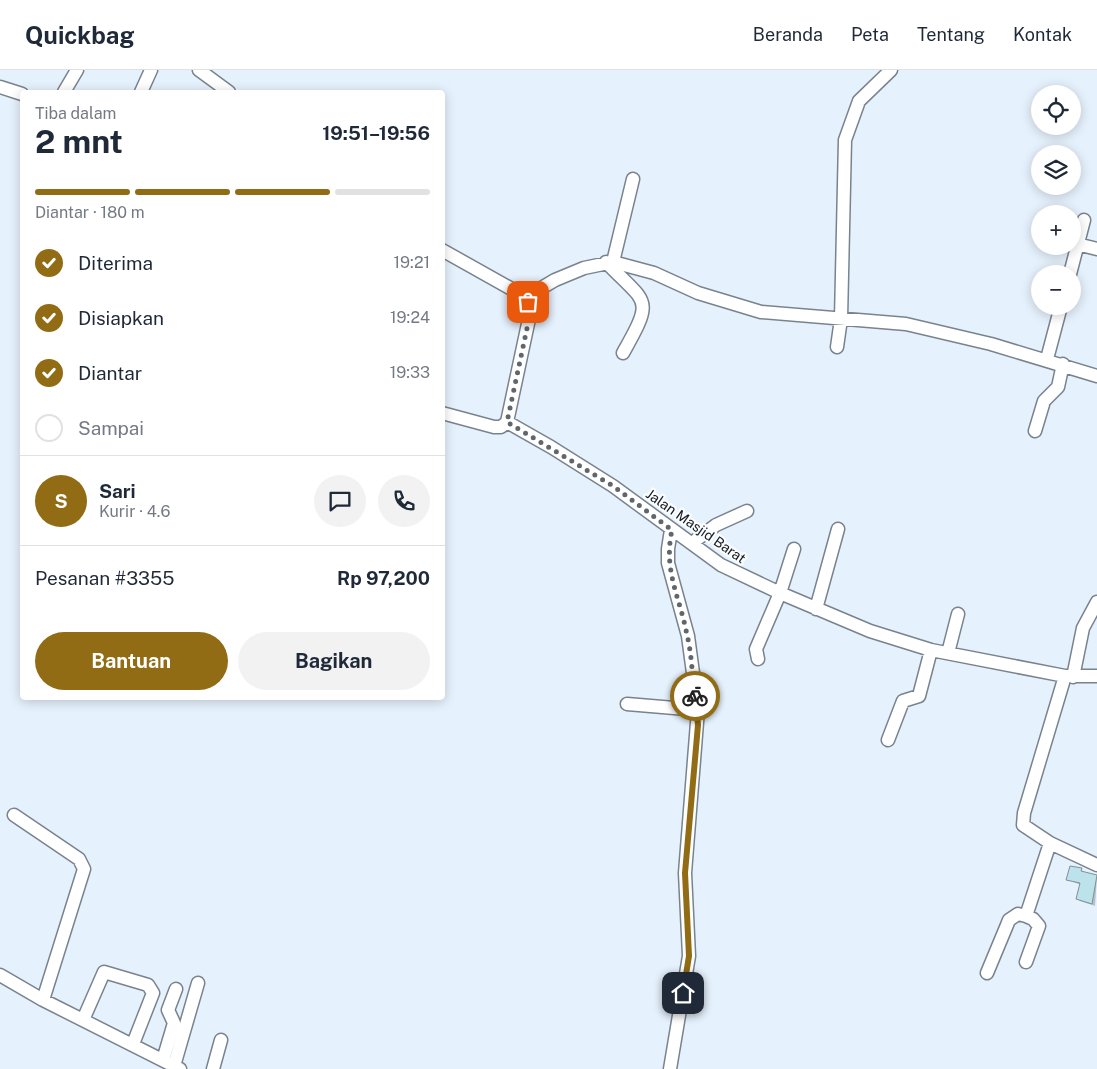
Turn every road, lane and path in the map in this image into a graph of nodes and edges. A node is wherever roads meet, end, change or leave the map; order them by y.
1 (76, 70) edge
2 (151, 70) edge
3 (199, 70) edge
4 (891, 70) edge
5 (0, 88) edge
6 (65, 90) edge
7 (142, 90) edge
8 (226, 90) edge
9 (20, 93) edge
10 (633, 180) dead end
11 (1084, 220) dead end
12 (1081, 230) edge
13 (1081, 245) edge
14 (1097, 250) edge
15 (445, 252) edge
16 (609, 262) junction
17 (526, 297) junction
18 (1059, 315) edge
19 (841, 320) junction
20 (837, 347) dead end
21 (623, 353) dead end
22 (1047, 359) junction
23 (1063, 364) junction
24 (1097, 376) edge
25 (445, 414) edge
26 (507, 422) junction
27 (1035, 431) dead end
28 (747, 512) dead end
29 (838, 529) dead end
30 (672, 530) junction
31 (692, 543) junction
32 (794, 549) dead end
33 (780, 593) junction
34 (1097, 602) edge
35 (816, 609) junction
36 (958, 614) dead end
37 (931, 650) junction
38 (948, 653) junction
39 (758, 659) dead end
40 (1097, 676) edge
41 (1069, 677) junction
42 (628, 704) dead end
43 (698, 710) junction
44 (888, 740) dead end
45 (14, 815) dead end
46 (1050, 843) junction
47 (1097, 865) edge
48 (1026, 916) junction
49 (1026, 962) dead end
50 (987, 973) dead end
51 (0, 975) edge
52 (198, 983) dead end
53 (176, 989) dead end
54 (43, 1000) junction
55 (83, 1020) junction
56 (221, 1040) dead end
57 (133, 1044) junction
58 (172, 1065) edge
59 (213, 1069) edge
60 (670, 1069) edge

1 - 6 street
2 - 7 street
3 - 8 street
4 - 19 street
5 - 9 street
10 - 16 street
11 - 12 street
13 - 14 street
15 - 17 street
16 - 17 street
16 - 19 street
16 - 21 street
17 - 26 street
18 - 22 street
19 - 20 street
19 - 22 street
22 - 23 street
23 - 24 street
23 - 27 street
25 - 26 street
26 - 30 street, Jalan Masjid Barat
28 - 31 street
29 - 35 street
30 - 31 street, Jalan Masjid Barat
30 - 43 street
31 - 33 street, Jalan Masjid Barat
32 - 33 street
33 - 35 street, Jalan Masjid Barat
33 - 39 street
34 - 41 street
35 - 37 street, Jalan Masjid Barat
36 - 38 street
37 - 38 street, Jalan Masjid Barat
37 - 44 street
38 - 41 street, Jalan Masjid Barat
40 - 41 street, Jalan Masjid Barat
41 - 46 street
42 - 43 street
43 - 60 street
45 - 54 street
46 - 47 street
46 - 48 street
48 - 49 street
48 - 50 street
51 - 54 street
52 - 58 street
53 - 58 street
54 - 55 street
55 - 57 street
55 - 57 street
56 - 59 street
57 - 58 street

